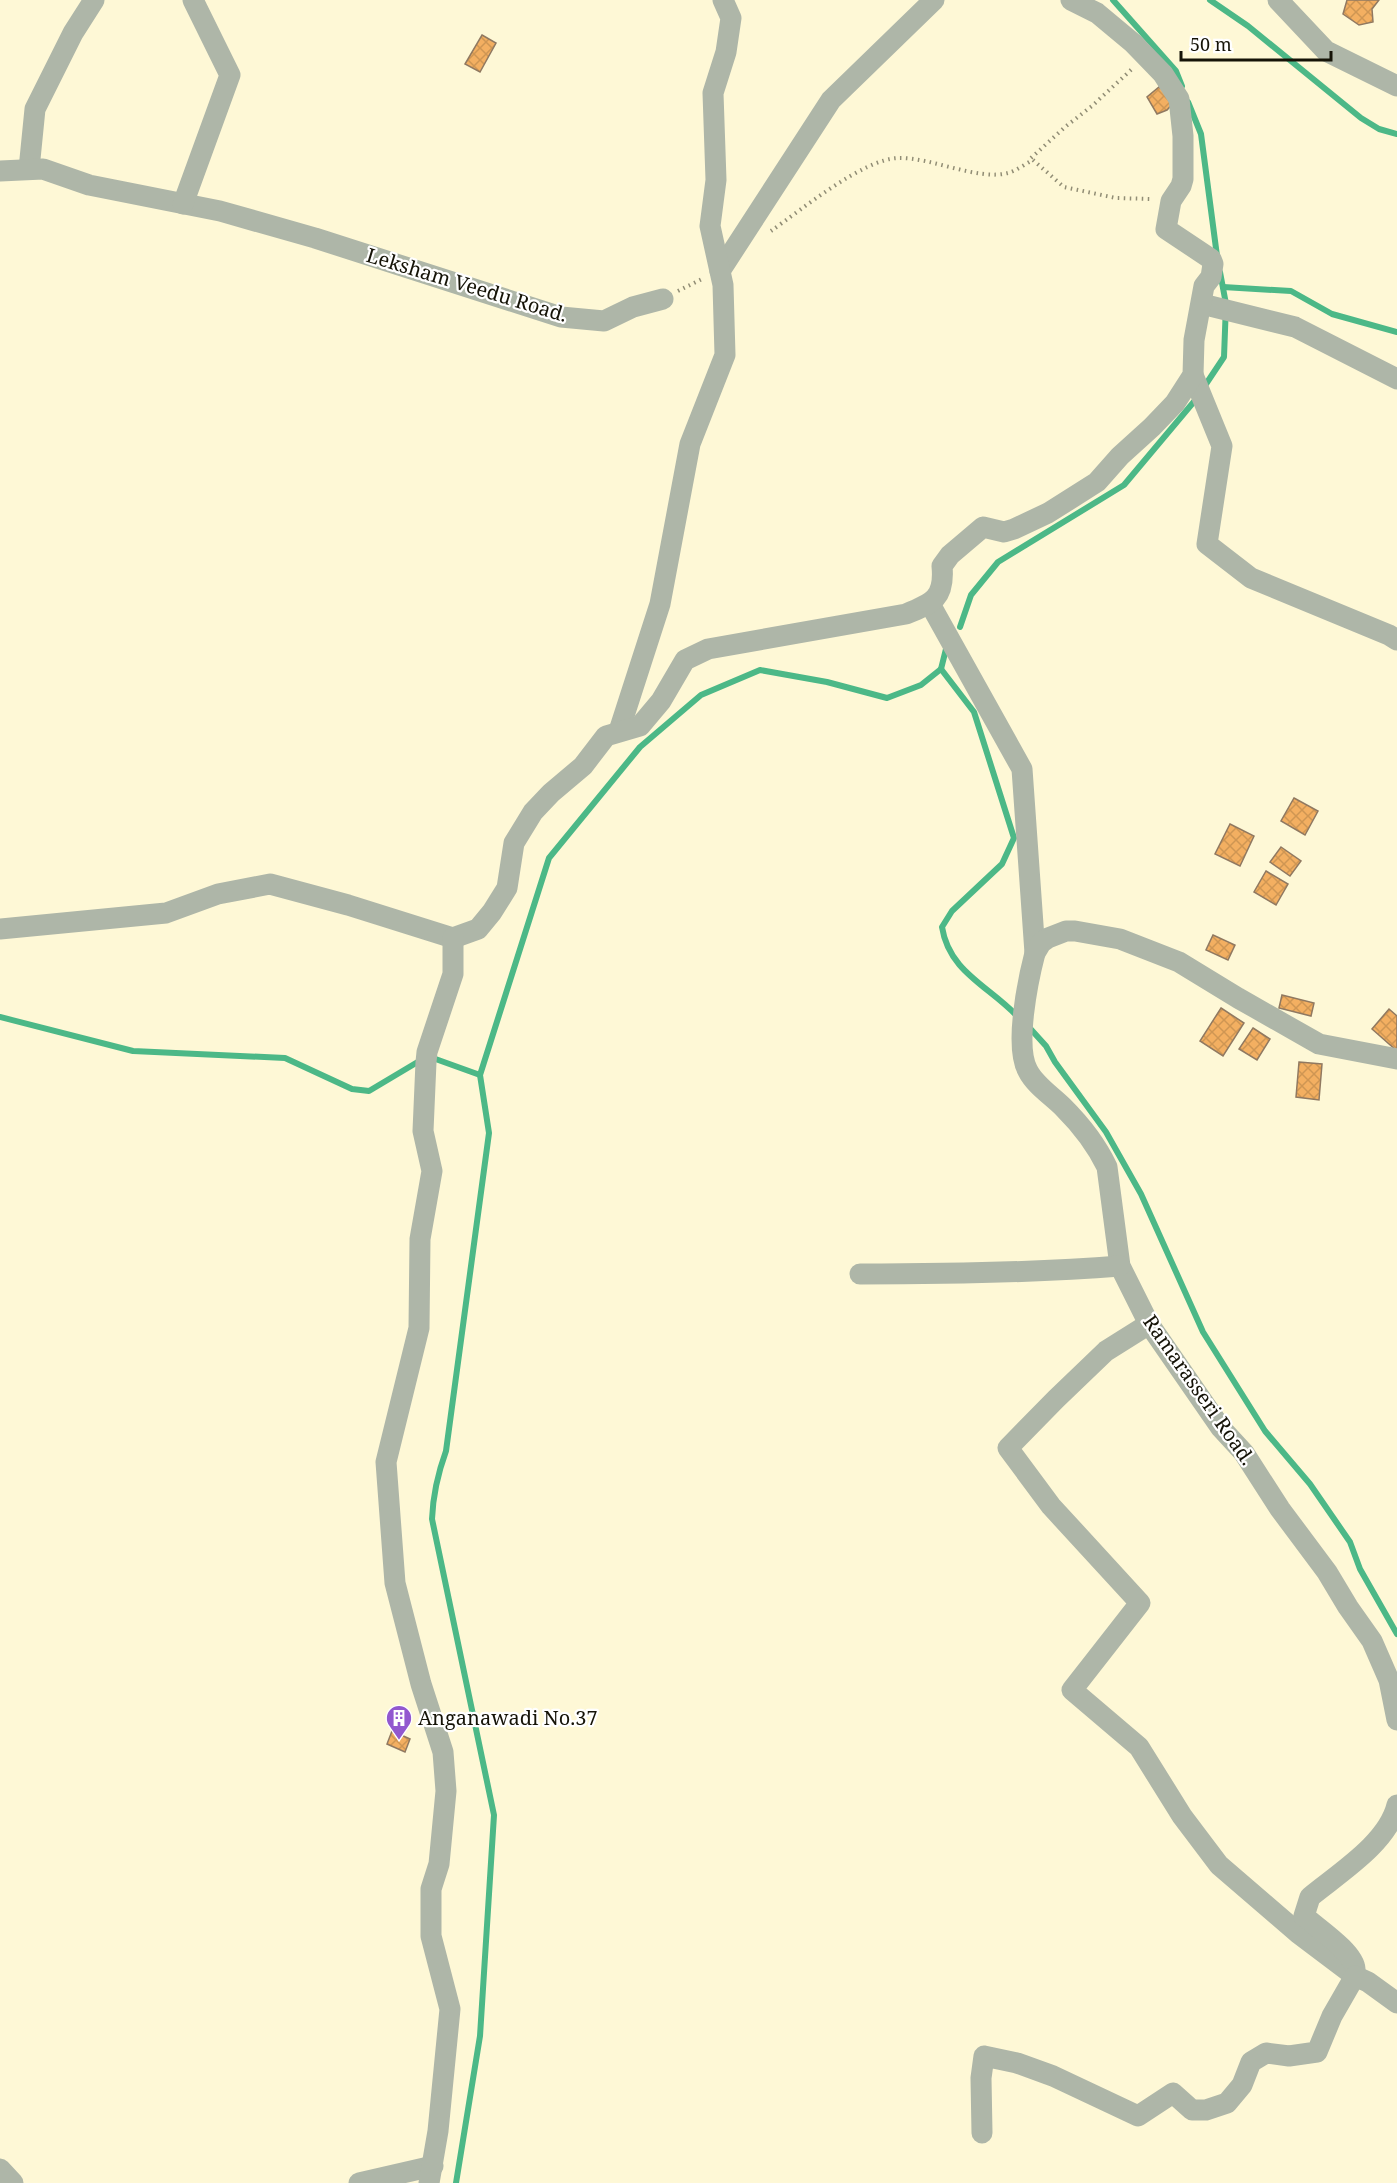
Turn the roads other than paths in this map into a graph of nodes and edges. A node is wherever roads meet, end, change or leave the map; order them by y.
1 (93, 0) edge
2 (193, 0) edge
3 (723, 0) edge
4 (934, 0) edge
5 (1071, 0) edge
6 (1278, 0) edge
7 (1397, 86) edge
8 (29, 169) junction
9 (0, 171) edge
10 (183, 204) junction
11 (720, 270) junction
12 (663, 299) road end
13 (1202, 304) junction
14 (1193, 375) junction
15 (1397, 379) edge
16 (930, 604) junction
17 (1397, 640) edge
18 (620, 731) junction
19 (0, 929) edge
20 (453, 938) junction
21 (1035, 953) junction
22 (1397, 1059) edge
23 (1120, 1266) junction
24 (860, 1274) dead end
25 (1149, 1324) junction
26 (1397, 1720) edge
27 (1397, 1805) edge
28 (1355, 1976) junction
29 (1397, 2003) edge
30 (982, 2133) dead end
31 (0, 2169) edge
32 (431, 2175) edge
33 (13, 2183) edge
34 (359, 2183) edge

1 - 8 street
2 - 10 street
3 - 11 street
4 - 11 street
5 - 13 street
6 - 7 street
8 - 9 street, Leksham Veedu Road.
8 - 10 street, Leksham Veedu Road.
10 - 12 street, Leksham Veedu Road.
11 - 18 street
13 - 14 street
13 - 15 street
14 - 16 street
14 - 17 street
16 - 18 street
16 - 21 street, Ramarasseri Road.
18 - 20 street
19 - 20 street
20 - 32 street
21 - 22 street
21 - 23 street, Ramarasseri Road.
23 - 24 street
23 - 25 street, Ramarasseri Road.
25 - 26 street, Ramarasseri Road.
25 - 28 street
27 - 28 street
28 - 29 street
28 - 30 street
31 - 33 street
32 - 34 street

